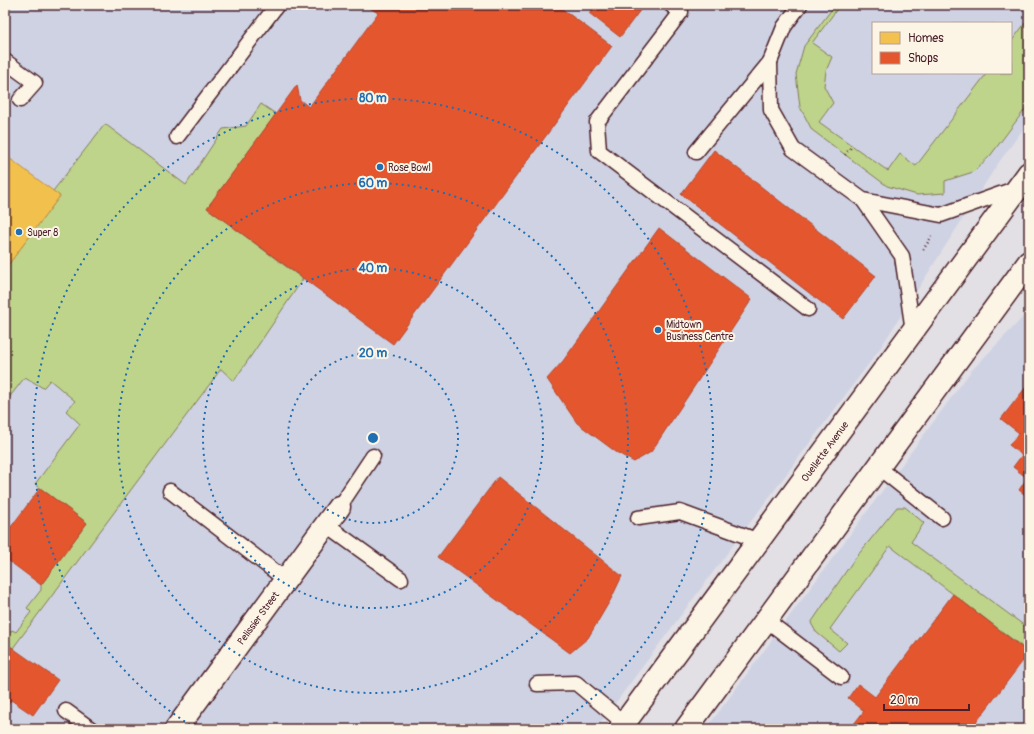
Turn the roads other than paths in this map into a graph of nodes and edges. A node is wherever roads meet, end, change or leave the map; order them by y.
1 (276, 5) edge
2 (671, 5) edge
3 (800, 5) edge
4 (5, 61) edge
5 (770, 62) junction
6 (20, 100) dead end
7 (177, 137) dead end
8 (696, 152) dead end
9 (1023, 180) edge
10 (863, 200) junction
11 (1026, 269) edge
12 (808, 309) dead end
13 (913, 331) junction
14 (373, 456) dead end
15 (878, 467) junction
16 (170, 491) dead end
17 (339, 507) joint
18 (638, 518) dead end
19 (942, 518) dead end
20 (326, 525) junction
21 (759, 541) junction
22 (401, 579) dead end
23 (286, 580) junction
24 (766, 620) junction
25 (841, 677) dead end
26 (537, 684) dead end
27 (66, 711) dead end
28 (622, 726) edge
29 (91, 729) edge
30 (176, 729) edge
31 (686, 729) edge

1 - 7 lane
2 - 12 lane
3 - 5 lane
4 - 6 lane
5 - 8 lane
5 - 10 lane
9 - 10 lane
9 - 13 main road, Ouellette Avenue
10 - 13 lane
11 - 15 main road
13 - 21 main road, Ouellette Avenue
14 - 17 lane
15 - 19 lane
15 - 24 main road
16 - 23 lane
17 - 20 main road, Pelissier Street
18 - 21 lane
20 - 22 lane
20 - 23 main road, Pelissier Street
21 - 28 main road, Ouellette Avenue
23 - 30 main road, Pelissier Street
24 - 25 lane
24 - 31 main road
26 - 28 lane
27 - 29 lane

